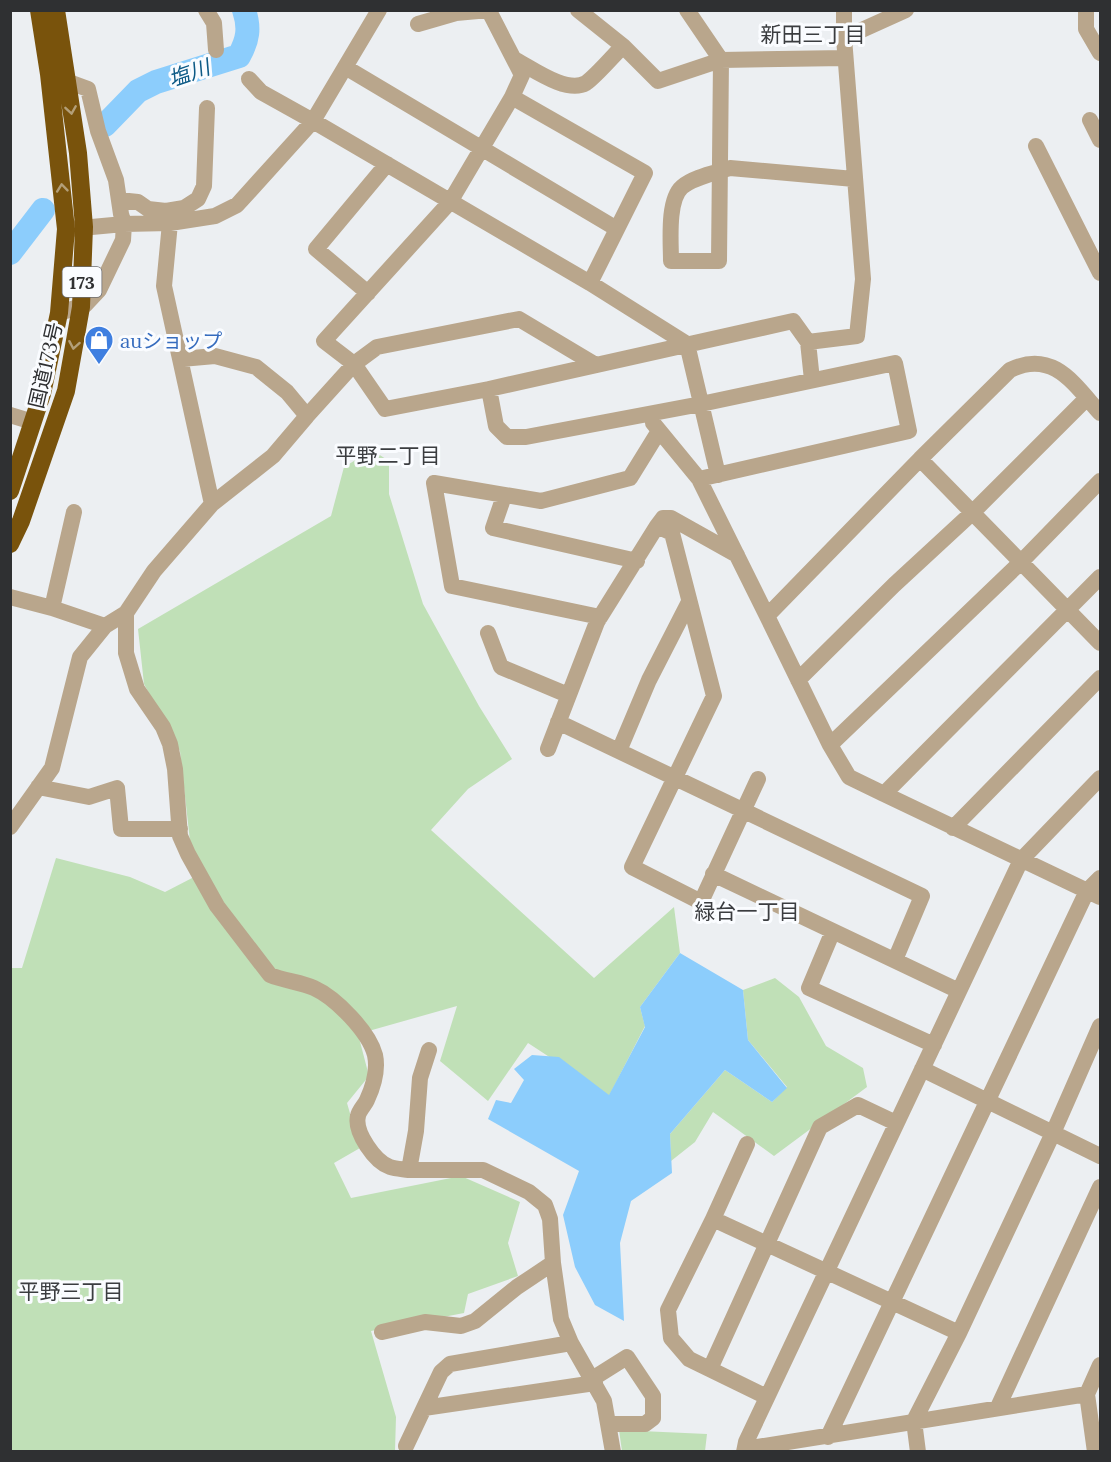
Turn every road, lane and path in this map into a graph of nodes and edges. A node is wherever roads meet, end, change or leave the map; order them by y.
1 (39, 10) edge
2 (56, 10) edge
3 (206, 10) edge
4 (379, 10) edge
5 (578, 10) edge
6 (687, 10) edge
7 (844, 10) edge
8 (906, 10) edge
9 (1086, 10) edge
10 (489, 11) edge
11 (418, 24) dead end
12 (844, 38) junction
13 (623, 46) junction
14 (216, 50) dead end
15 (1101, 52) edge
16 (845, 58) junction
17 (516, 60) junction
18 (721, 60) junction
19 (345, 67) junction
20 (49, 74) junction
21 (249, 79) dead end
22 (67, 81) junction
23 (512, 98) junction
24 (207, 108) dead end
25 (1090, 120) dead end
26 (313, 121) junction
27 (1101, 140) edge
28 (1036, 146) dead end
29 (482, 148) junction
30 (387, 164) junction
31 (720, 171) junction
32 (854, 179) junction
33 (119, 200) junction
34 (451, 201) junction
35 (170, 223) junction
36 (124, 224) junction
37 (75, 228) junction
38 (617, 230) junction
39 (1100, 271) edge
40 (590, 283) junction
41 (368, 293) junction
42 (81, 307) junction
43 (59, 313) junction
44 (808, 342) junction
45 (687, 344) junction
46 (181, 359) junction
47 (354, 364) junction
48 (596, 364) junction
49 (812, 380) junction
50 (489, 389) junction
51 (1087, 398) junction
52 (701, 404) junction
53 (645, 413) junction
54 (1101, 413) edge
55 (10, 415) edge
56 (307, 416) junction
57 (33, 422) junction
58 (659, 431) junction
59 (920, 459) junction
60 (718, 475) junction
61 (699, 479) junction
62 (1101, 481) edge
63 (10, 491) edge
64 (504, 496) junction
65 (212, 504) junction
66 (74, 512) dead end
67 (973, 512) junction
68 (657, 526) junction
69 (10, 544) edge
70 (737, 555) junction
71 (637, 561) junction
72 (1021, 562) junction
73 (1101, 577) edge
74 (10, 597) edge
75 (689, 602) junction
76 (52, 608) junction
77 (1069, 609) junction
78 (126, 613) junction
79 (767, 616) junction
80 (600, 617) junction
81 (105, 626) junction
82 (488, 633) dead end
83 (1101, 642) edge
84 (1101, 678) edge
85 (798, 680) junction
86 (568, 695) junction
87 (558, 722) junction
88 (830, 745) junction
89 (548, 748) dead end
90 (619, 751) junction
91 (675, 778) junction
92 (1101, 778) edge
93 (758, 779) dead end
94 (38, 787) junction
95 (884, 794) junction
96 (743, 810) junction
97 (10, 827) edge
98 (953, 828) junction
99 (180, 829) junction
100 (1021, 860) junction
101 (713, 874) junction
102 (1101, 878) edge
103 (1094, 894) edge
104 (833, 931) junction
105 (896, 960) junction
106 (959, 991) junction
107 (1101, 1026) edge
108 (934, 1045) junction
109 (429, 1050) dead end
110 (922, 1069) junction
111 (989, 1101) junction
112 (896, 1123) junction
113 (1053, 1133) junction
114 (747, 1144) dead end
115 (1101, 1156) edge
116 (409, 1170) junction
117 (1101, 1187) edge
118 (713, 1219) junction
119 (767, 1244) junction
120 (553, 1263) junction
121 (826, 1272) junction
122 (890, 1303) junction
123 (382, 1332) dead end
124 (958, 1333) junction
125 (571, 1343) junction
126 (1101, 1365) edge
127 (710, 1369) junction
128 (594, 1381) junction
129 (1087, 1394) junction
130 (767, 1397) junction
131 (998, 1407) junction
132 (424, 1408) junction
133 (914, 1421) junction
134 (608, 1424) junction
135 (828, 1437) junction
136 (406, 1446) dead end
137 (745, 1450) edge
138 (613, 1452) edge
139 (918, 1452) edge
140 (1095, 1452) edge

1 - 20 highway, 国道173号 / 173
2 - 22 highway, 国道173号 / 173
3 - 14 street
4 - 19 street
5 - 13 street
6 - 18 street
7 - 12 street
8 - 12 street
9 - 15 street
10 - 11 street
10 - 17 street
12 - 16 street
13 - 17 street
13 - 18 street
16 - 18 street
16 - 32 street
17 - 23 street
18 - 31 street
19 - 26 street
19 - 29 street
20 - 22 street
37 -> 20 highway, 国道173号 / 173
21 - 26 street
22 - 33 street
22 -> 37 highway, 国道173号 / 173
23 - 29 street
23 - 38 street
24 - 33 street
25 - 27 street
26 - 30 street
26 - 35 street
28 - 39 street
29 - 34 street
29 - 38 street
30 - 34 street
30 - 41 street
31 - 31 street
31 - 32 street
32 - 44 street
33 - 36 street
34 - 40 street
34 - 41 street
35 - 36 street
35 - 46 street
36 - 37 street
36 - 42 street
37 - 42 highway, 国道173号 / 173
37 - 43 highway, 国道173号 / 173
38 - 40 street
40 - 45 street
41 - 47 street
42 - 43 street
42 -> 69 highway, 国道173号 / 173
43 - 57 highway, 国道173号 / 173
44 - 45 street
44 - 49 street
45 - 48 street
45 - 52 street
46 - 56 street
46 - 65 street
47 - 48 street
47 - 50 street
47 - 56 street
48 - 50 street
49 - 52 street
49 - 60 street
50 - 53 street
51 - 54 street
51 - 59 street
51 - 67 street
52 - 53 street
52 - 60 street
53 - 58 street
55 - 57 street
56 - 65 street
57 - 63 highway, 国道173号 / 173
58 - 61 street
58 - 64 street
59 - 67 street
59 - 79 street
60 - 61 street
61 - 70 street
62 - 72 street
64 - 71 street
64 - 80 street
65 - 78 street
66 - 76 street
67 - 72 street
67 - 85 street
68 - 70 street
68 - 71 street
68 - 75 street
70 - 79 street
71 - 80 street
72 - 77 street
72 - 88 street
73 - 77 street
74 - 76 street
75 - 90 street
75 - 91 street
76 - 81 street
77 - 83 street
77 - 95 street
78 - 81 street
78 - 99 street
79 - 85 street
80 - 86 street
81 - 94 street
82 - 86 street
84 - 98 street
85 - 88 street
86 - 87 street
87 - 89 street
87 - 90 street
88 - 95 street
90 - 91 street
91 - 96 street
91 - 101 street
92 - 100 street
93 - 96 street
94 - 97 street
94 - 99 street
95 - 98 street
96 - 101 street
96 - 105 street
98 - 100 street
99 - 116 street
100 - 103 street
100 - 106 street
101 - 104 street
102 - 103 street
103 - 111 street
104 - 105 street
104 - 108 street
105 - 106 street
106 - 108 street
107 - 113 street
108 - 110 street
109 - 116 street
110 - 111 street
110 - 112 street
111 - 113 street
111 - 122 street
112 - 119 street
112 - 121 street
113 - 115 street
113 - 124 street
114 - 118 street
116 - 120 street
117 - 131 street
118 - 119 street
118 - 127 street
119 - 121 street
119 - 127 street
120 - 123 street
120 - 125 street
121 - 122 street
121 - 130 street
122 - 124 street
122 - 135 street
124 - 133 street
125 - 128 street
125 - 132 street
126 - 129 street
127 - 130 street
128 - 132 street
128 - 134 street
128 - 134 street
129 - 131 street
129 - 140 street
130 - 137 street
131 - 133 street
132 - 136 street
133 - 135 street
133 - 139 street
134 - 138 street
135 - 137 street

